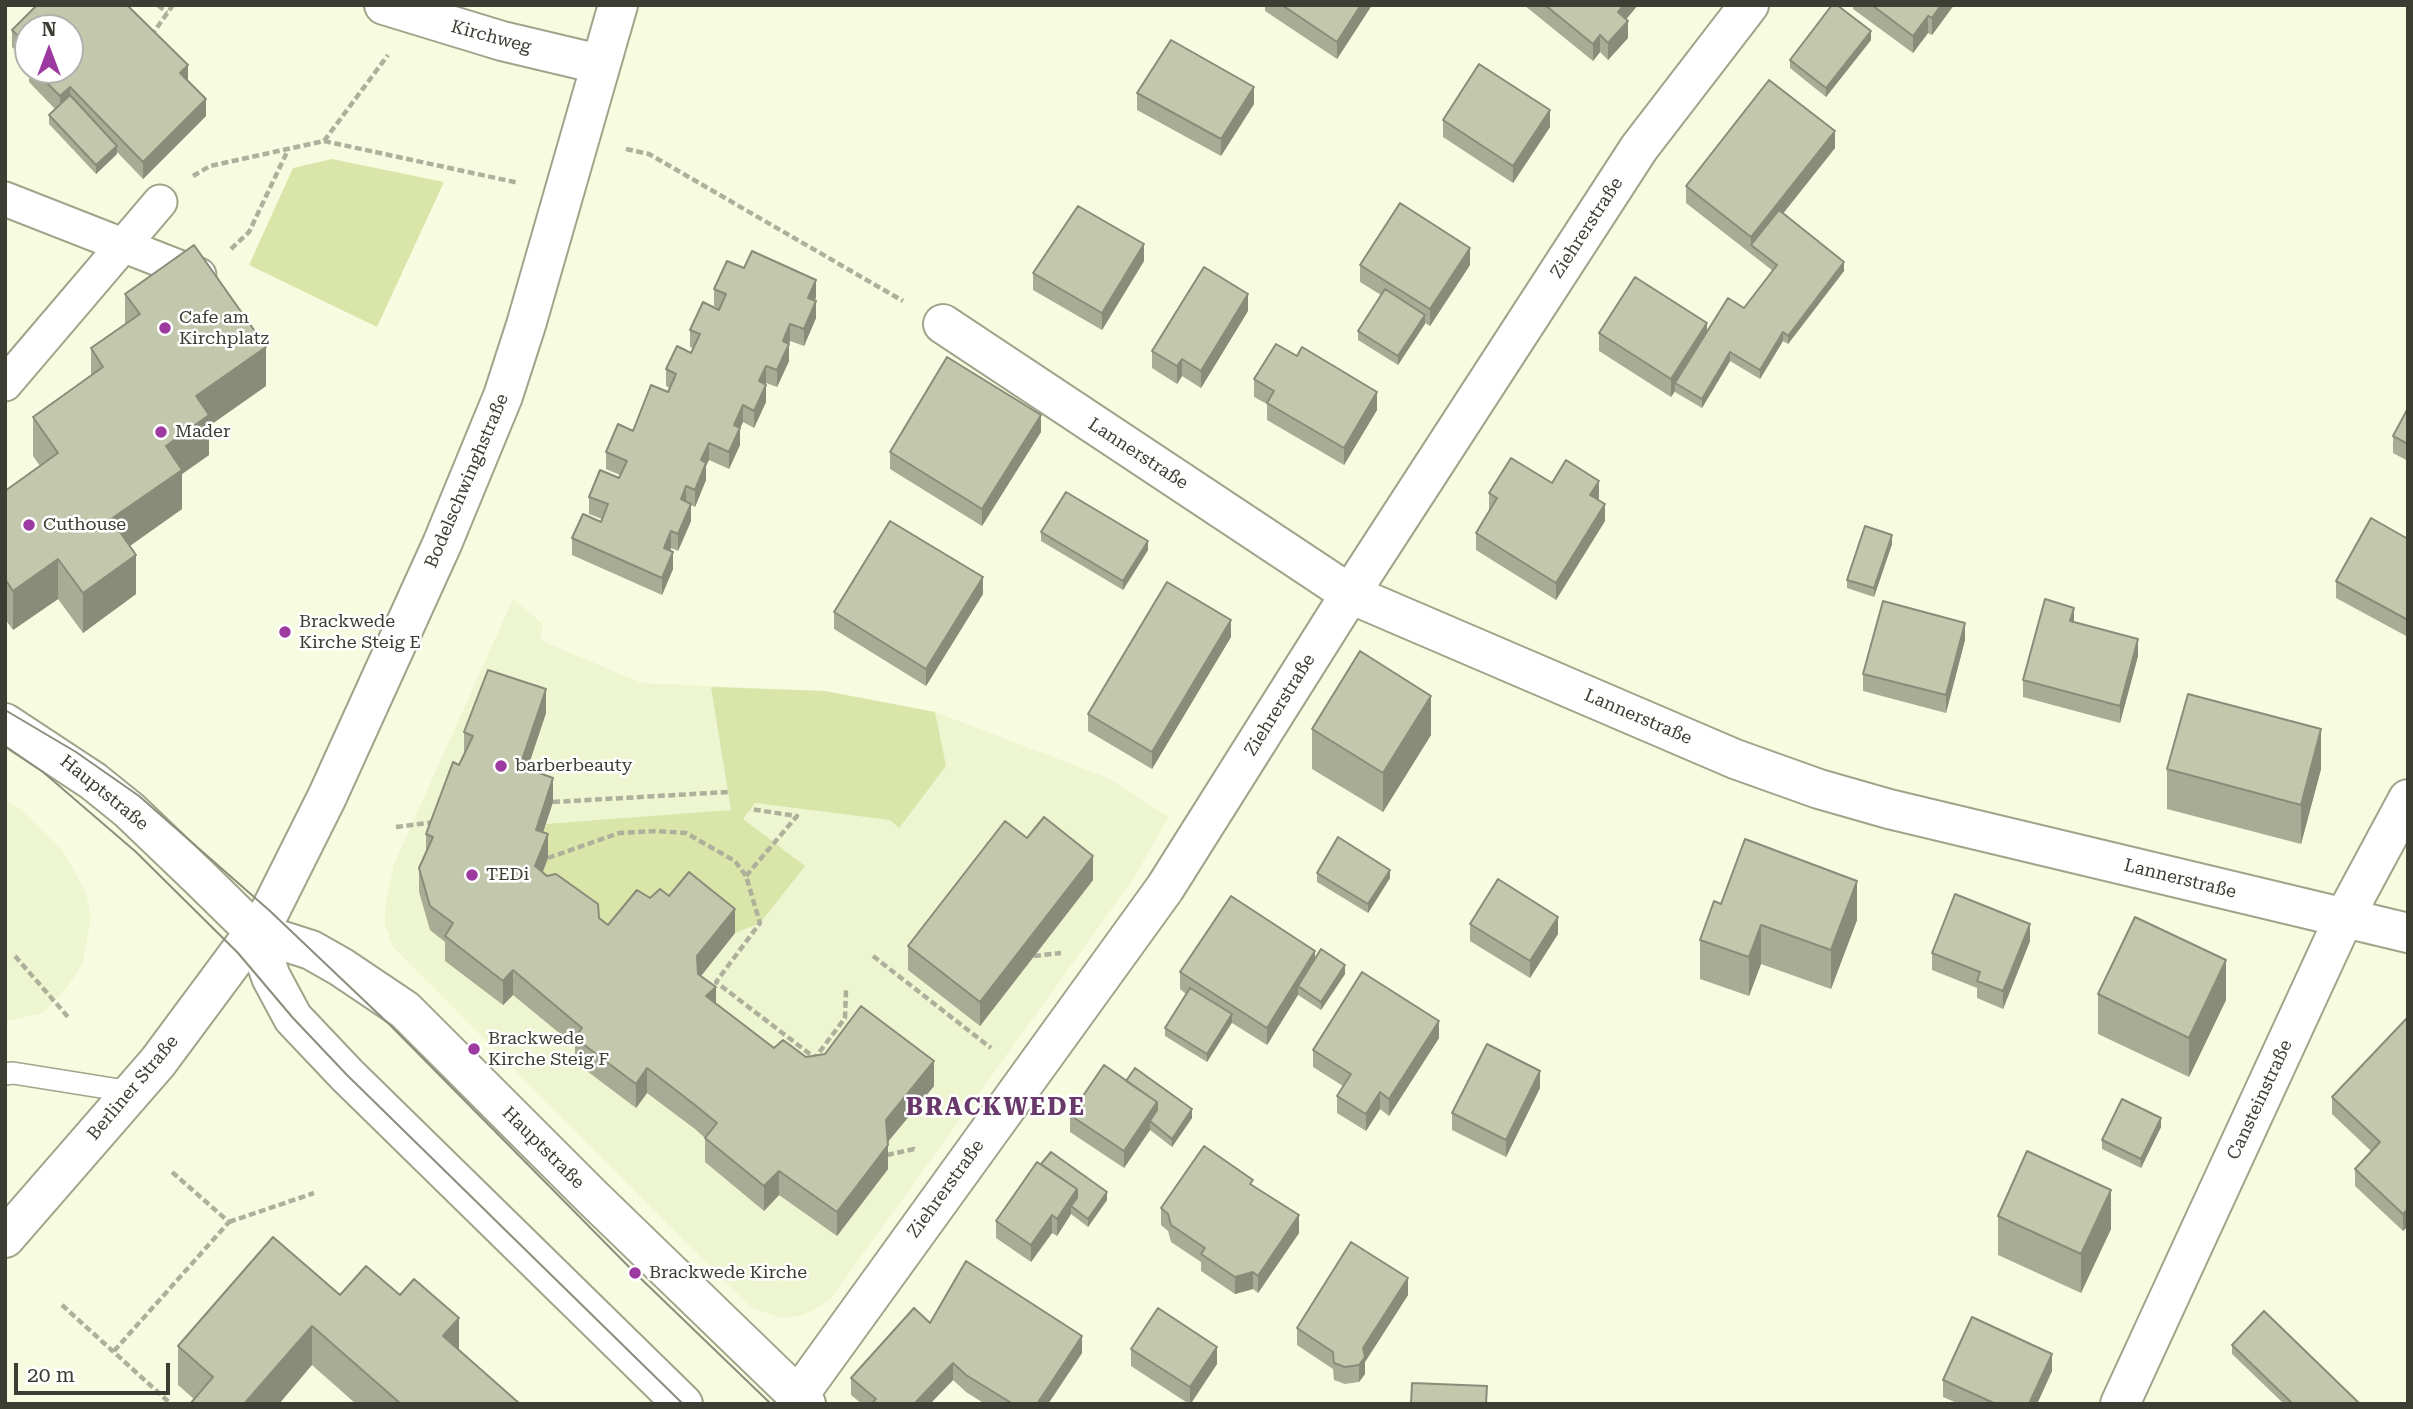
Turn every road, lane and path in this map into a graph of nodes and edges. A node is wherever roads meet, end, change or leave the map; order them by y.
1 (158, 5) edge
2 (173, 5) edge
3 (618, 5) edge
4 (1749, 5) edge
5 (400, 11) edge
6 (167, 13) junction
7 (146, 41) edge
8 (599, 64) junction
9 (578, 138) junction
10 (324, 141) junction
11 (288, 151) junction
12 (563, 192) junction
13 (5, 199) edge
14 (160, 202) joint
15 (249, 232) dead end
16 (124, 245) junction
17 (199, 275) edge
18 (943, 324) joint
19 (5, 384) edge
20 (1350, 594) junction
21 (5, 723) edge
22 (728, 792) dead end
23 (2408, 799) edge
24 (553, 802) edge
25 (750, 809) dead end
26 (439, 822) edge
27 (396, 827) dead end
28 (548, 858) edge
29 (746, 876) junction
30 (2344, 918) junction
31 (255, 932) junction
32 (2408, 933) edge
33 (15, 956) dead end
34 (873, 957) dead end
35 (716, 982) junction
36 (707, 986) edge
37 (846, 990) dead end
38 (68, 1017) dead end
39 (1000, 1055) dead end
40 (815, 1058) junction
41 (816, 1069) edge
42 (5, 1074) edge
43 (132, 1092) junction
44 (172, 1172) dead end
45 (314, 1194) dead end
46 (229, 1222) junction
47 (5, 1238) edge
48 (62, 1305) dead end
49 (114, 1352) junction
50 (802, 1400) edge
51 (171, 1404) edge
52 (683, 1404) edge
53 (2120, 1404) edge

1 - 6 path
2 - 6 path
3 - 8 street, Bodelschwinghstraße
4 - 20 street, Ziehrerstraße
5 - 8 street, Kirchweg
5 - 10 path
6 - 7 path
8 - 9 street, Bodelschwinghstraße
9 - 12 street, Bodelschwinghstraße
9 - 18 path
10 - 11 path
10 - 12 path
11 - 14 path
11 - 15 path
12 - 31 street, Bodelschwinghstraße
13 - 16 street
14 - 16 street
16 - 17 street
16 - 19 street
18 - 20 street, Lannerstraße
20 - 30 street, Lannerstraße
20 - 50 street, Ziehrerstraße
21 - 31 street, Hauptstraße
22 - 24 path
23 - 30 street, Cansteinstraße
25 - 29 path
26 - 27 path
28 - 29 path
29 - 35 path
30 - 32 street, Lannerstraße
30 - 53 street, Cansteinstraße
31 - 43 street, Berliner Straße
31 - 50 street, Hauptstraße
31 - 52 street, Hauptstraße
33 - 38 path
34 - 39 path
35 - 36 path
35 - 40 path
37 - 40 path
40 - 41 path
42 - 43 lane
43 - 47 street, Berliner Straße
44 - 46 path
45 - 46 path
46 - 49 path
48 - 49 path
49 - 51 path

